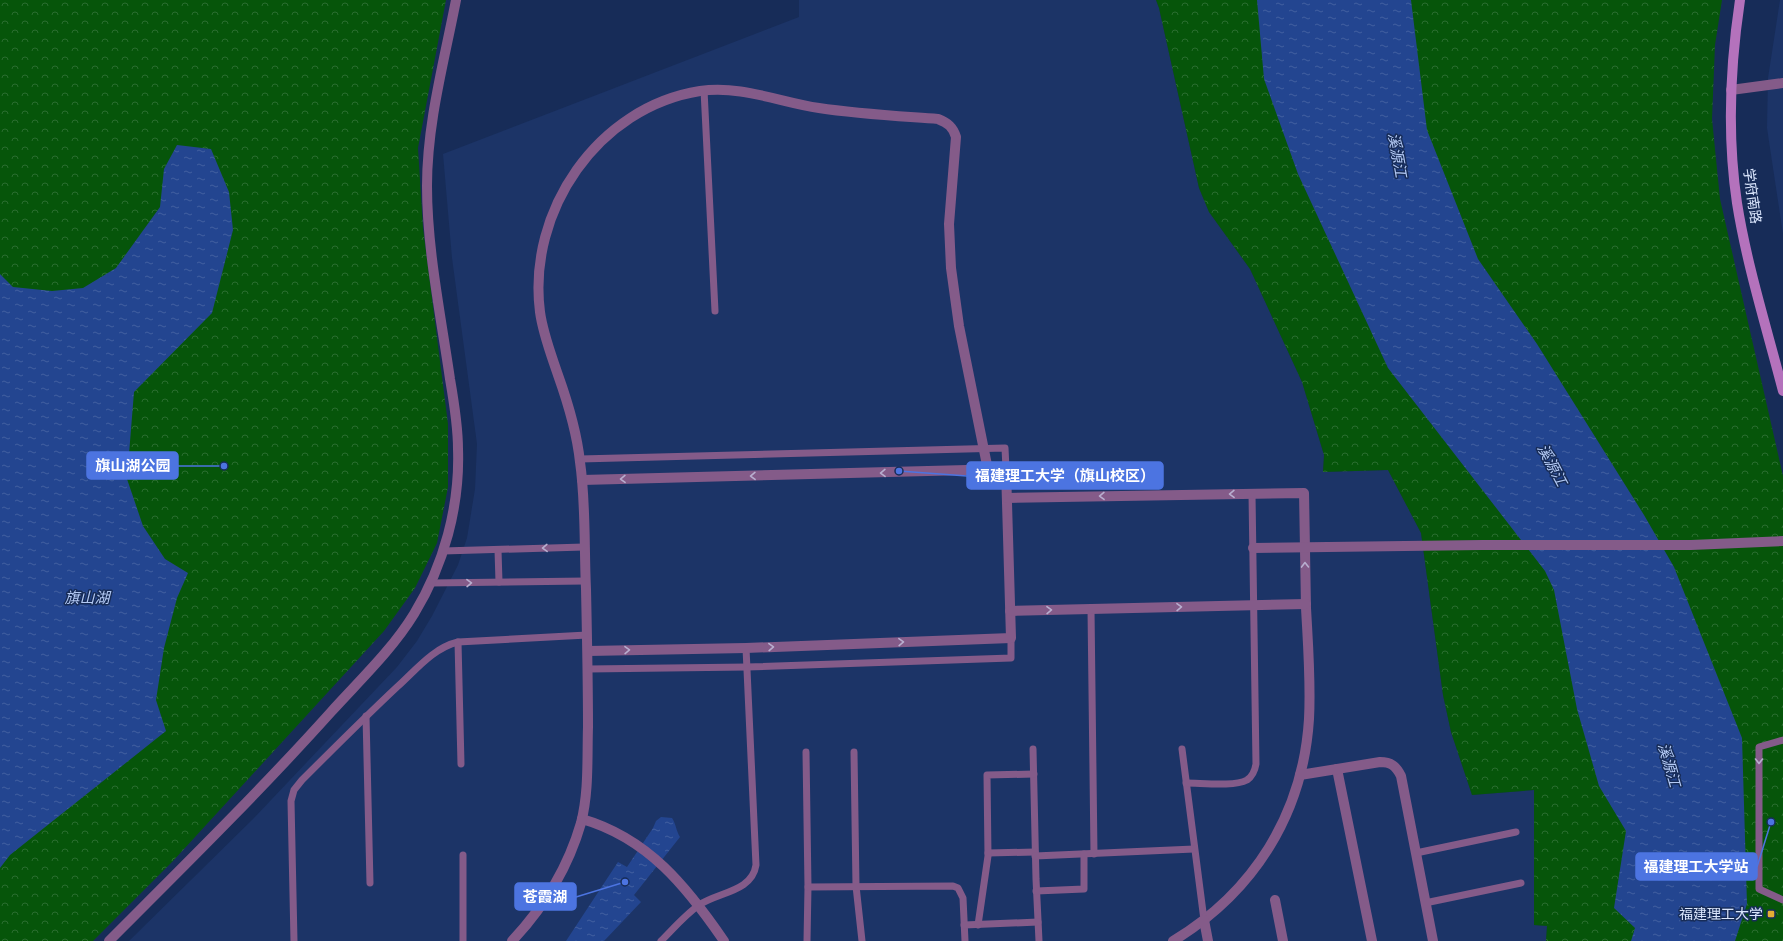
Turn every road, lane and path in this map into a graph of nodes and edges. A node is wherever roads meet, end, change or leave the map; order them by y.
1 (456, 0) edge
2 (1740, 0) edge
3 (1783, 83) edge
4 (704, 90) junction
5 (1731, 90) junction
6 (715, 311) dead end
7 (1783, 392) edge
8 (984, 449) junction
9 (580, 459) junction
10 (1006, 469) junction
11 (988, 470) junction
12 (582, 480) junction
13 (1252, 494) junction
14 (1007, 498) junction
15 (1783, 541) edge
16 (584, 547) junction
17 (1253, 548) junction
18 (1305, 548) junction
19 (498, 550) junction
20 (443, 551) junction
21 (585, 581) junction
22 (498, 582) junction
23 (430, 583) junction
24 (1306, 604) junction
25 (1254, 606) junction
26 (1091, 609) junction
27 (1010, 611) junction
28 (587, 635) junction
29 (1011, 638) junction
30 (458, 642) junction
31 (746, 648) junction
32 (588, 651) junction
33 (747, 667) junction
34 (588, 669) junction
35 (366, 716) junction
36 (1783, 740) edge
37 (1033, 749) dead end
38 (1182, 749) dead end
39 (806, 752) dead end
40 (854, 752) dead end
41 (461, 764) dead end
42 (1337, 769) junction
43 (1034, 774) junction
44 (1300, 775) junction
45 (1186, 783) junction
46 (582, 819) junction
47 (1516, 832) dead end
48 (1194, 849) junction
49 (1416, 852) junction
50 (988, 853) junction
51 (1035, 854) junction
52 (1084, 854) junction
53 (1094, 854) junction
54 (463, 856) dead end
55 (370, 883) dead end
56 (1520, 883) dead end
57 (856, 886) junction
58 (808, 887) junction
59 (1036, 891) junction
60 (1275, 900) dead end
61 (1783, 900) edge
62 (1426, 903) junction
63 (700, 905) junction
64 (1204, 920) junction
65 (1038, 922) junction
66 (978, 925) junction
67 (964, 926) junction
68 (109, 941) edge
69 (294, 941) edge
70 (463, 941) edge
71 (512, 941) edge
72 (661, 941) edge
73 (724, 941) edge
74 (808, 941) edge
75 (862, 941) edge
76 (965, 941) edge
77 (1039, 941) edge
78 (1173, 941) edge
79 (1208, 941) edge
80 (1283, 941) edge
81 (1372, 941) edge
82 (1433, 941) edge

1 - 20 street
2 - 5 main road, 学府南路
3 - 5 street
4 - 6 lane
4 - 8 street
4 - 9 street
5 - 7 main road, 学府南路
8 - 9 lane
8 - 10 lane
8 - 11 street
9 - 12 street
10 - 11 street
10 - 14 street
11 -> 12 street
12 - 16 street
13 -> 14 street
13 - 17 lane
13 - 18 street
14 - 27 street
15 - 18 street
16 -> 19 lane
16 - 21 street
17 - 18 street
17 - 25 lane
24 -> 18 street
19 - 20 lane
19 - 22 lane
20 - 23 street
21 - 22 lane
21 - 28 street
23 -> 22 lane
23 - 68 street
24 - 25 street
24 - 44 street
26 -> 25 street
25 - 45 lane
27 -> 26 street
26 - 53 lane
27 - 29 street
28 - 30 lane
28 - 32 street
31 -> 29 street
29 - 33 lane
30 - 35 lane
30 - 41 lane
32 -> 31 street
31 - 33 lane
32 - 34 street
33 - 34 lane
33 - 63 lane
34 - 46 street
35 - 55 lane
35 - 69 lane
36 -> 61 lane
37 - 43 lane
38 - 45 lane
39 - 58 lane
40 - 57 lane
42 - 44 street
42 - 49 street
42 - 81 street
43 - 50 lane
43 - 51 lane
44 - 64 street
45 - 48 lane
46 - 63 street
46 - 71 street
47 - 49 lane
48 - 53 lane
48 - 64 lane
49 - 62 street
50 - 51 lane
50 - 66 lane
51 - 52 lane
51 - 59 lane
52 - 53 lane
52 - 59 lane
54 - 70 lane
56 - 62 lane
57 - 58 lane
57 - 67 lane
57 - 75 lane
58 - 74 lane
59 - 65 lane
60 - 80 street
62 - 82 street
63 - 72 lane
63 - 73 street
64 - 78 street
64 - 79 street
65 - 66 lane
65 - 77 lane
66 - 67 lane
67 - 76 lane

